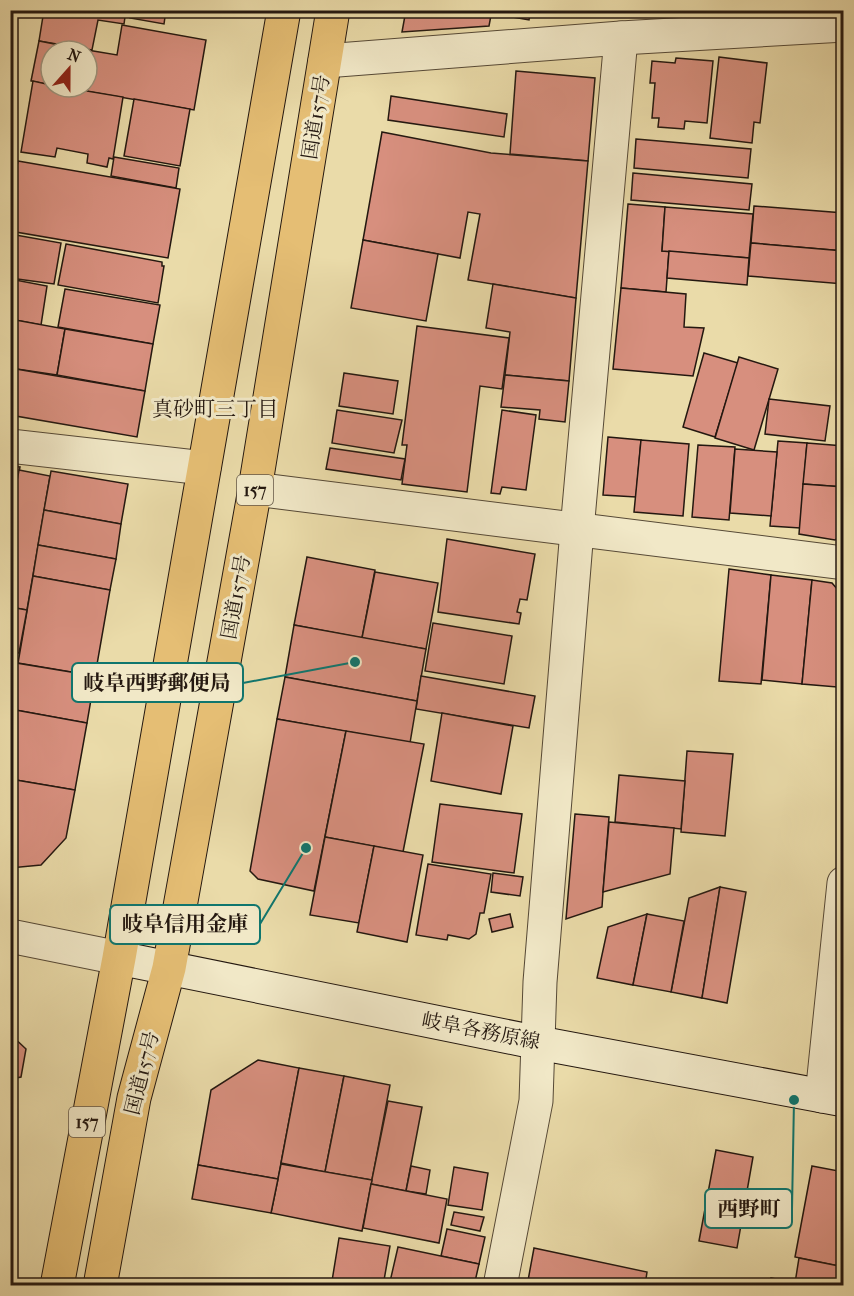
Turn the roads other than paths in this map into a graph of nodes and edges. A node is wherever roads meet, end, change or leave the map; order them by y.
1 (284, 10) edge
2 (333, 10) edge
3 (843, 25) edge
4 (621, 38) junction
5 (325, 62) junction
6 (10, 447) edge
7 (204, 468) junction
8 (255, 489) junction
9 (577, 530) junction
10 (843, 563) edge
11 (843, 883) edge
12 (10, 936) edge
13 (119, 958) junction
14 (169, 968) junction
15 (539, 1043) junction
16 (833, 1098) edge
17 (57, 1286) edge
18 (100, 1286) edge
19 (500, 1286) edge

1 - 7 highway, 157
2 - 5 highway, 国道157号 / 157
3 - 4 street
4 - 5 street
4 - 9 street
5 - 8 highway, 国道157号 / 157
6 - 7 street
7 - 13 highway, 157
8 - 9 street
8 - 14 highway, 国道157号 / 157
9 - 10 street
9 - 15 street
11 - 16 street
12 - 13 street, 岐阜各務原線
13 - 14 street, 岐阜各務原線
13 - 17 highway, 157
14 - 15 street, 岐阜各務原線
14 - 18 highway, 国道157号 / 157
15 - 16 street, 岐阜各務原線
15 - 19 street

